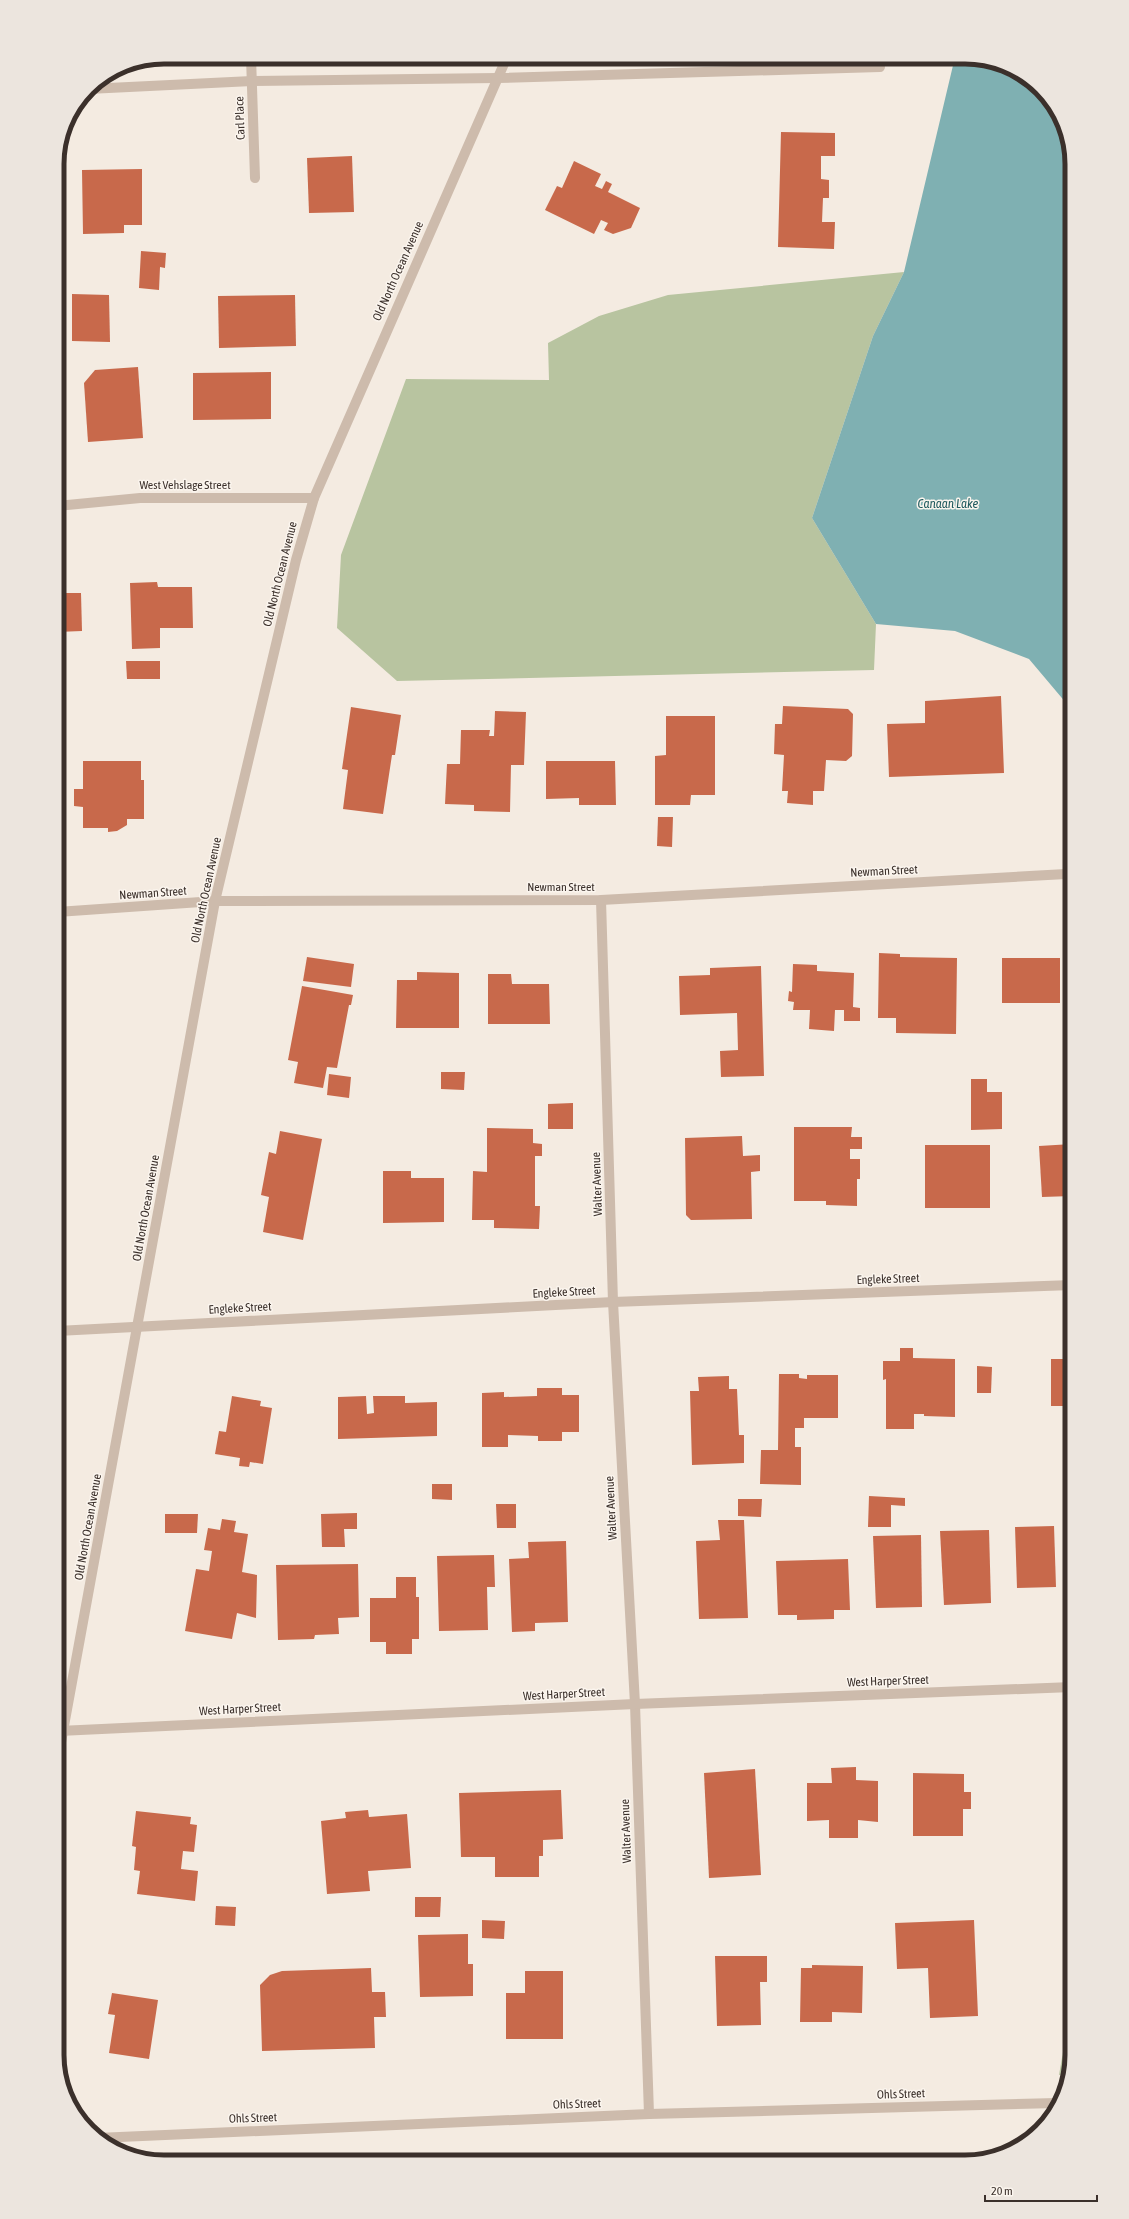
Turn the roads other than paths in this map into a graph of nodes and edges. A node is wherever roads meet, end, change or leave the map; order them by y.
1 (251, 64) edge
2 (504, 64) edge
3 (880, 67) dead end
4 (497, 78) junction
5 (252, 81) junction
6 (99, 88) edge
7 (256, 178) dead end
8 (314, 498) junction
9 (64, 505) edge
10 (1065, 874) edge
11 (601, 900) junction
12 (215, 901) junction
13 (64, 912) edge
14 (1065, 1285) edge
15 (613, 1302) junction
16 (138, 1327) junction
17 (64, 1331) edge
18 (1065, 1687) edge
19 (635, 1704) junction
20 (64, 1710) edge
21 (64, 1731) edge
22 (1053, 2103) edge
23 (649, 2114) junction
24 (107, 2138) edge

1 - 5 street, Carl Place
2 - 4 street, Old North Ocean Avenue
3 - 4 street
4 - 5 street
4 - 8 street, Old North Ocean Avenue
5 - 6 street
5 - 7 street, Carl Place
8 - 9 street, West Vehslage Street
8 - 12 street, Old North Ocean Avenue
10 - 11 street, Newman Street
11 - 12 street, Newman Street
11 - 15 street, Walter Avenue
12 - 13 street, Newman Street
12 - 16 street, Old North Ocean Avenue
14 - 15 street, Engleke Street
15 - 16 street, Engleke Street
15 - 19 street, Walter Avenue
16 - 17 street, Engleke Street
16 - 20 street, Old North Ocean Avenue
18 - 19 street, West Harper Street
19 - 21 street, West Harper Street
19 - 23 street, Walter Avenue
22 - 23 street, Ohls Street
23 - 24 street, Ohls Street

